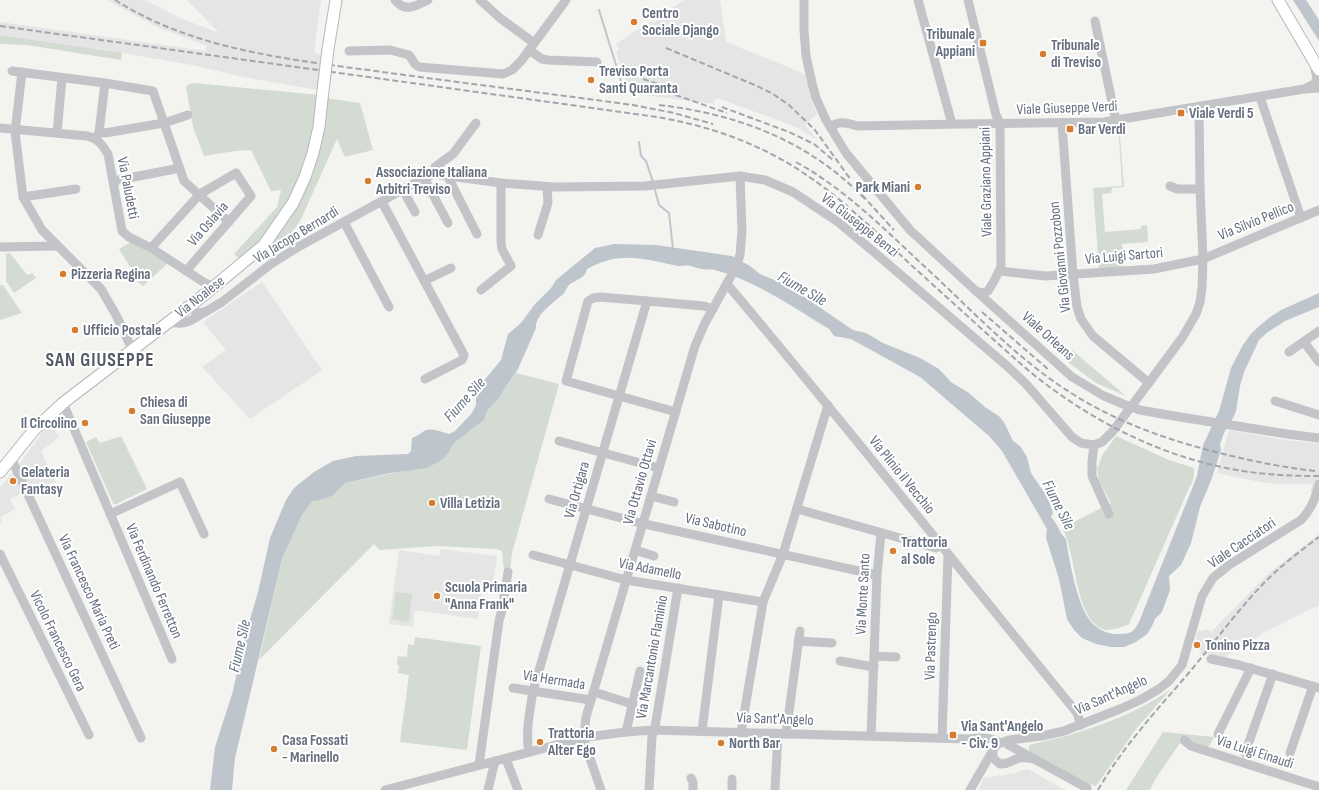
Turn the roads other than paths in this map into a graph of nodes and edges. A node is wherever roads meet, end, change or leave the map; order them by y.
1 (336, 0) edge
2 (395, 0) edge
3 (428, 0) edge
4 (480, 0) edge
5 (566, 0) edge
6 (804, 0) edge
7 (918, 0) edge
8 (968, 0) edge
9 (1278, 0) edge
10 (1095, 21) dead end
11 (531, 46) junction
12 (349, 51) dead end
13 (597, 62) dead end
14 (1316, 62) edge
15 (1319, 70) edge
16 (12, 71) dead end
17 (22, 72) junction
18 (62, 78) junction
19 (105, 83) junction
20 (1319, 88) edge
21 (1304, 89) junction
22 (1260, 96) junction
23 (1199, 107) junction
24 (188, 115) dead end
25 (1116, 121) junction
26 (164, 123) junction
27 (476, 123) dead end
28 (1000, 123) junction
29 (1062, 123) junction
30 (952, 124) junction
31 (0, 128) edge
32 (15, 128) junction
33 (831, 128) junction
34 (57, 132) junction
35 (98, 136) junction
36 (180, 168) junction
37 (434, 174) junction
38 (447, 175) junction
39 (740, 176) junction
40 (424, 178) junction
41 (113, 181) junction
42 (501, 183) junction
43 (1170, 186) dead end
44 (547, 187) junction
45 (76, 189) dead end
46 (1200, 189) junction
47 (403, 190) junction
48 (200, 194) junction
49 (23, 197) junction
50 (382, 202) junction
51 (1319, 210) edge
52 (415, 212) dead end
53 (1301, 218) junction
54 (229, 222) junction
55 (344, 222) junction
56 (448, 223) dead end
57 (477, 234) dead end
58 (538, 235) dead end
59 (58, 246) junction
60 (0, 247) edge
61 (151, 248) junction
62 (1203, 258) junction
63 (451, 268) dead end
64 (186, 271) junction
65 (999, 271) junction
66 (1073, 274) junction
67 (424, 281) junction
68 (728, 281) junction
69 (218, 283) junction
70 (481, 290) dead end
71 (976, 291) junction
72 (988, 291) junction
73 (647, 301) junction
74 (194, 302) junction
75 (993, 305) junction
76 (389, 307) dead end
77 (713, 309) junction
78 (206, 312) junction
79 (169, 321) junction
80 (1319, 331) edge
81 (1304, 342) junction
82 (132, 349) junction
83 (1289, 352) dead end
84 (1319, 362) edge
85 (425, 379) dead end
86 (1149, 383) junction
87 (619, 396) junction
88 (1275, 401) dead end
89 (63, 402) junction
90 (828, 405) junction
91 (1130, 407) junction
92 (676, 412) junction
93 (1319, 415) edge
94 (1319, 438) edge
95 (559, 441) dead end
96 (1094, 445) junction
97 (602, 454) junction
98 (11, 458) junction
99 (659, 468) junction
100 (0, 472) edge
101 (1319, 484) edge
102 (651, 496) junction
103 (549, 499) dead end
104 (674, 502) dead end
105 (797, 509) junction
106 (586, 510) junction
107 (110, 514) junction
108 (1109, 514) dead end
109 (643, 524) junction
110 (881, 533) junction
111 (204, 534) dead end
112 (940, 545) junction
113 (635, 550) junction
114 (533, 554) dead end
115 (783, 554) junction
116 (948, 555) junction
117 (654, 556) dead end
118 (1, 558) edge
119 (570, 565) junction
120 (508, 572) dead end
121 (877, 575) junction
122 (626, 580) junction
123 (678, 588) junction
124 (719, 595) junction
125 (763, 602) junction
126 (800, 631) dead end
127 (798, 641) junction
128 (832, 643) dead end
129 (874, 656) junction
130 (1185, 656) joint
131 (896, 657) dead end
132 (172, 659) dead end
133 (1211, 659) dead end
134 (840, 661) dead end
135 (874, 667) junction
136 (1251, 668) junction
137 (640, 671) dead end
138 (1273, 674) junction
139 (1316, 687) edge
140 (513, 688) dead end
141 (533, 691) junction
142 (593, 696) junction
143 (632, 704) junction
144 (1081, 725) junction
145 (653, 730) junction
146 (702, 731) junction
147 (626, 732) junction
148 (741, 732) junction
149 (782, 734) junction
150 (1218, 734) dead end
151 (88, 735) dead end
152 (871, 736) junction
153 (141, 738) dead end
154 (585, 738) junction
155 (942, 738) junction
156 (1032, 738) junction
157 (968, 739) junction
158 (1184, 740) dead end
159 (1008, 749) junction
160 (992, 751) junction
161 (530, 752) junction
162 (1245, 753) dead end
163 (1290, 753) dead end
164 (1030, 757) junction
165 (506, 759) junction
166 (495, 761) junction
167 (998, 763) junction
168 (479, 766) junction
169 (982, 770) junction
170 (691, 778) dead end
171 (732, 779) dead end
172 (420, 786) edge
173 (1319, 787) edge
174 (1087, 788) dead end
175 (385, 790) edge
176 (488, 790) edge
177 (518, 790) edge
178 (601, 790) edge
179 (650, 790) edge
180 (693, 790) edge
181 (732, 790) edge
182 (775, 790) edge
183 (970, 790) edge

1 - 69 main road, Via Noalese, bridge
2 - 3 street
4 - 11 street
5 - 11 street
6 - 33 street, Viale Orleans
7 - 30 street
8 - 28 street, Viale Graziano Appiani
9 - 14 main road
10 - 25 street
11 - 12 street
11 - 13 street
14 - 15 main road
14 - 21 street
16 - 17 street
17 - 18 street
17 - 32 street
18 - 19 street
18 - 34 street
19 - 26 street
19 - 35 street
20 - 21 street, Viale Giuseppe Verdi
21 - 22 street, Viale Giuseppe Verdi
22 - 23 street, Viale Giuseppe Verdi
22 - 53 street
23 - 25 street, Viale Giuseppe Verdi
23 - 46 street
24 - 26 street
25 - 29 street, Viale Giuseppe Verdi
26 - 35 street
26 - 36 street
27 - 37 street, Via Jacopo Bernardi
28 - 29 street, Viale Giuseppe Verdi
28 - 30 street, Viale Giuseppe Verdi
28 - 65 street, Viale Graziano Appiani
29 - 66 street, Via Giovanni Pozzobon
30 - 33 street, Viale Giuseppe Verdi
31 - 32 street
32 - 34 street
32 - 49 street
33 - 71 street, Viale Orleans
34 - 35 street
35 - 41 street, Via Paludetti
36 - 41 street
36 - 48 street
37 - 38 street, Via Giuseppe Benzi
37 - 40 street, Via Jacopo Bernardi
38 - 42 street, Via Giuseppe Benzi
38 - 57 street
39 - 44 street, Via Giuseppe Benzi
39 - 68 street, Via Ottavio Ottavi
39 - 96 street, Via Giuseppe Benzi
40 - 47 street, Via Jacopo Bernardi
40 - 56 street
41 - 61 street, Via Paludetti
42 - 44 street, Via Giuseppe Benzi
42 - 70 street
43 - 46 street
44 - 58 street
45 - 49 street
46 - 62 street
47 - 50 street, Via Jacopo Bernardi
47 - 52 street
48 - 54 street
48 - 54 street, Via Oslavia
48 - 61 street
49 - 59 street
50 - 55 street, Via Jacopo Bernardi
50 - 67 street
51 - 53 street, Via Silvio Pellico
53 - 62 street, Via Silvio Pellico
54 - 64 street, Via Oslavia
55 - 76 street
55 - 78 street, Via Jacopo Bernardi
59 - 60 street
59 - 82 street
61 - 64 street, Via Paludetti
62 - 66 street, Via Luigi Sartori
62 - 86 street
63 - 67 street
64 - 69 street, Via Paludetti
65 - 66 street, Via Luigi Sartori
65 - 72 street, Viale Graziano Appiani
66 - 86 street, Via Giovanni Pozzobon
67 - 85 street
68 - 77 street, Via Ottavio Ottavi
68 - 90 street, Via Plinio il Vecchio
69 - 74 main road, Via Noalese
71 - 72 street
71 - 75 street, Viale Orleans
72 - 75 street
73 - 77 street
73 - 87 street, Via Ortigara
73 - 87 street
74 - 78 street
74 - 79 main road, Via Noalese
75 - 91 street, Viale Orleans
77 - 92 street, Via Ottavio Ottavi
78 - 79 street, Via Jacopo Bernardi
79 - 82 main road, Via Noalese
80 - 81 street
81 - 83 street
81 - 84 street
82 - 89 main road, Via Noalese
86 - 91 street
87 - 92 street
87 - 97 street, Via Ortigara
88 - 93 street
89 - 98 main road, Via Noalese
89 - 107 street, Via Ferdinando Ferretton
90 - 105 street
90 - 112 street, Via Plinio il Vecchio
91 - 94 street, Viale Orleans
91 - 96 street
92 - 99 street, Via Ottavio Ottavi
95 - 97 street
96 - 108 street
97 - 99 street
97 - 106 street, Via Ortigara
98 - 100 main road, Via Noalese
98 - 153 street, Via Francesco Maria Preti
99 - 102 street, Via Ottavio Ottavi
101 - 130 street, Viale Cacciatori
102 - 104 street
102 - 109 street, Via Ottavio Ottavi
103 - 106 street, Via Sabotino
105 - 110 street
105 - 115 street
106 - 109 street, Via Sabotino
106 - 119 street, Via Ortigara
107 - 111 street, Via Ferdinando Ferretton
107 - 132 street, Via Ferdinando Ferretton
109 - 113 street, Via Ottavio Ottavi
109 - 115 street, Via Sabotino
110 - 112 street
110 - 121 street, Via Monte Santo
112 - 116 street, Via Plinio il Vecchio
113 - 117 street
113 - 122 street, Via Ottavio Ottavi
114 - 119 street, Via Adamello
115 - 121 street, Via Sabotino
115 - 125 street
116 - 144 street, Via Plinio il Vecchio
116 - 155 street, Via Pastrengo
118 - 151 street, Vicolo Francesco Gera
119 - 122 street, Via Adamello
119 - 141 street, Via Ortigara
120 - 168 street
121 - 129 street, Via Monte Santo
122 - 123 street, Via Adamello
122 - 142 street, Via Ottavio Ottavi
123 - 124 street, Via Adamello
123 - 145 street, Via Marcantonio Flaminio
124 - 125 street, Via Adamello
124 - 146 street
125 - 148 street
126 - 127 street
127 - 128 street
127 - 149 street
129 - 131 street, Via Monte Santo
129 - 135 street, Via Monte Santo
130 - 144 street, Via Sant'Angelo
133 - 136 street
134 - 135 street
135 - 152 street, Via Monte Santo
136 - 138 street
136 - 150 street
137 - 143 street
138 - 139 street
138 - 162 street
139 - 163 street
140 - 141 street, Via Hermada
141 - 142 street, Via Hermada
141 - 161 street, Via Ortigara
142 - 143 street
142 - 154 street, Via Ottavio Ottavi
143 - 147 street
144 - 156 street, Via Sant'Angelo
145 - 146 street, Via Sant'Angelo
145 - 147 street, Via Sant'Angelo
145 - 179 street, Via Marcantonio Flaminio
146 - 148 street, Via Sant'Angelo
147 - 154 street, Via Sant'Angelo
148 - 149 street, Via Sant'Angelo
149 - 152 street, Via Sant'Angelo
149 - 182 street
152 - 155 street, Via Sant'Angelo
154 - 161 street, Via Sant'Angelo
154 - 178 street
155 - 157 street, Via Sant'Angelo
156 - 159 street, Via Sant'Angelo
156 - 159 street, Via Sant'Angelo
156 - 164 street
157 - 159 street, Via Sant'Angelo
157 - 160 street, Via Sant'Angelo
158 - 173 street, Via Luigi Einaudi
159 - 160 street, Via Sant'Angelo
159 - 164 street
159 - 164 street
159 - 167 street, Via Sant'Angelo
160 - 167 street
160 - 169 street
161 - 165 street, Via Sant'Angelo
164 - 174 street
165 - 166 street, Via Sant'Angelo
165 - 177 street
166 - 168 street, Via Sant'Angelo
166 - 176 street
167 - 169 street, Via Sant'Angelo
168 - 172 street, Via Sant'Angelo
169 - 183 street
170 - 180 street
171 - 181 street
172 - 175 street, Via Sant'Angelo

